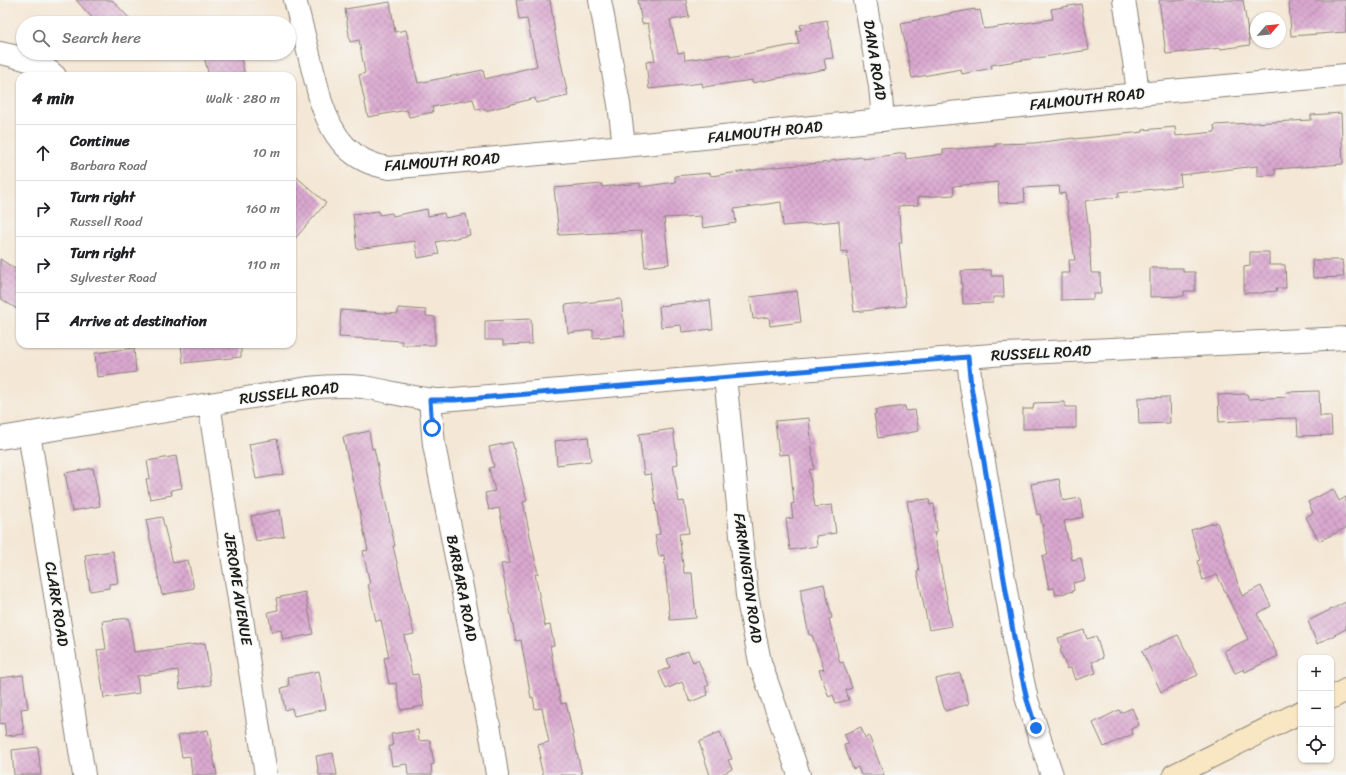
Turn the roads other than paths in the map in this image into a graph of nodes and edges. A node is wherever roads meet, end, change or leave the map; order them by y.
1 (295, 0) edge
2 (600, 0) edge
3 (865, 0) edge
4 (1124, 0) edge
5 (0, 53) edge
6 (16, 57) edge
7 (28, 60) edge
8 (50, 72) edge
9 (1346, 75) edge
10 (1138, 94) junction
11 (884, 120) junction
12 (624, 146) junction
13 (1346, 338) edge
14 (968, 357) junction
15 (725, 376) junction
16 (430, 400) junction
17 (209, 404) junction
18 (29, 434) junction
19 (0, 438) edge
20 (1346, 690) edge
21 (1334, 696) edge
22 (1298, 713) edge
23 (84, 775) edge
24 (266, 775) edge
25 (497, 775) edge
26 (799, 775) edge
27 (1052, 775) edge
28 (1174, 775) edge

1 - 12 street, FALMOUTH ROAD
2 - 12 street
3 - 11 street, DANA ROAD
4 - 10 street
5 - 6 street
7 - 8 street
9 - 10 street, FALMOUTH ROAD
10 - 11 street, FALMOUTH ROAD
11 - 12 street, FALMOUTH ROAD
13 - 14 street, RUSSELL ROAD
14 - 15 street, RUSSELL ROAD
14 - 27 street
15 - 16 street, RUSSELL ROAD
15 - 26 street, FARMINGTON ROAD
16 - 17 street, RUSSELL ROAD
16 - 25 street, BARBARA ROAD
17 - 18 street, RUSSELL ROAD
17 - 24 street, JEROME AVENUE
18 - 19 street, RUSSELL ROAD
18 - 23 street, CLARK ROAD
20 - 21 street
22 - 28 street

